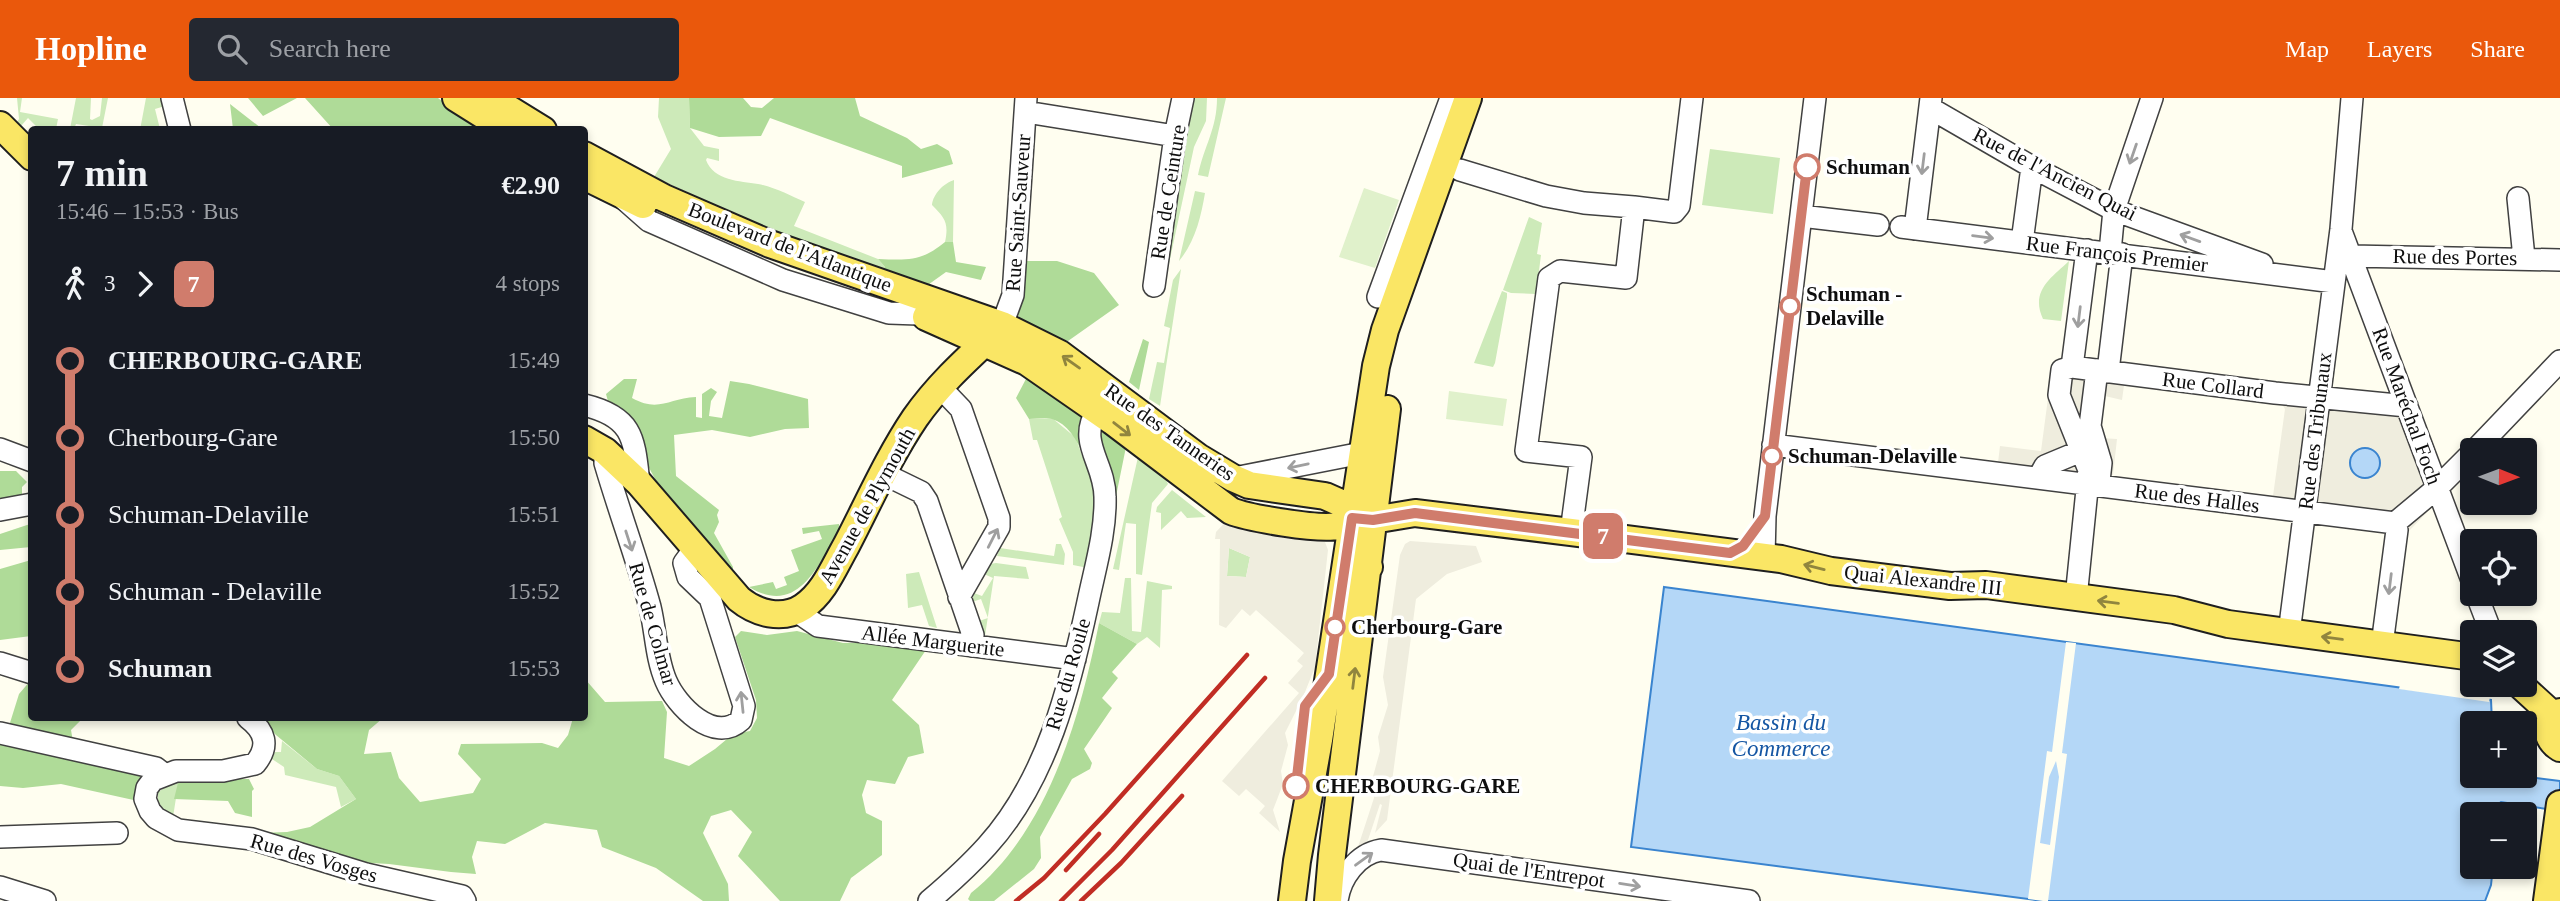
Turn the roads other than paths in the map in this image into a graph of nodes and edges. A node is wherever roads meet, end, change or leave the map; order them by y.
1 (172, 98) edge
2 (456, 98) edge
3 (491, 98) edge
4 (1183, 98) edge
5 (1451, 98) edge
6 (1468, 98) edge
7 (1486, 98) edge
8 (1692, 98) edge
9 (1815, 98) edge
10 (2152, 98) edge
11 (2352, 98) edge
12 (1931, 103) edge
13 (1026, 105) edge
14 (0, 125) edge
15 (179, 126) edge
16 (501, 126) edge
17 (536, 126) edge
18 (1175, 136) junction
19 (28, 153) edge
20 (588, 157) edge
21 (2032, 167) junction
22 (1460, 170) junction
23 (588, 178) edge
24 (2518, 198) dead end
25 (1634, 207) junction
26 (2114, 210) junction
27 (1801, 216) junction
28 (1878, 225) dead end
29 (2341, 229) junction
30 (2022, 242) junction
31 (2087, 250) junction
32 (2116, 253) junction
33 (2351, 256) junction
34 (2524, 258) junction
35 (2560, 260) edge
36 (2300, 278) junction
37 (2334, 282) junction
38 (1154, 286) dead end
39 (1378, 297) dead end
40 (994, 334) junction
41 (2560, 362) edge
42 (2072, 367) junction
43 (2102, 371) junction
44 (939, 386) junction
45 (2319, 398) junction
46 (2407, 406) junction
47 (588, 407) edge
48 (1097, 411) junction
49 (2487, 438) edge
50 (595, 445) edge
51 (1773, 445) junction
52 (0, 449) edge
53 (2081, 451) junction
54 (1362, 453) junction
55 (28, 460) edge
56 (2460, 465) edge
57 (884, 474) junction
58 (2039, 477) junction
59 (1233, 478) junction
60 (639, 483) junction
61 (2093, 485) junction
62 (2437, 488) junction
63 (28, 505) edge
64 (0, 510) edge
65 (2304, 512) junction
66 (1765, 516) junction
67 (1363, 519) junction
68 (2395, 523) junction
69 (1321, 526) junction
70 (1571, 532) junction
71 (695, 548) junction
72 (2460, 550) edge
73 (1730, 553) junction
74 (1764, 557) junction
75 (1353, 560) junction
76 (959, 597) junction
77 (2076, 598) junction
78 (796, 611) junction
79 (2289, 633) junction
80 (2382, 645) junction
81 (972, 646) junction
82 (2460, 655) edge
83 (1075, 659) junction
84 (0, 663) edge
85 (28, 672) edge
86 (2535, 697) edge
87 (2557, 714) edge
88 (251, 721) edge
89 (0, 733) edge
90 (1319, 740) junction
91 (2560, 748) edge
92 (165, 775) junction
93 (2560, 804) edge
94 (117, 833) dead end
95 (0, 837) edge
96 (1332, 855) junction
97 (0, 887) edge
98 (45, 901) edge
99 (465, 901) edge
100 (929, 901) edge
101 (1292, 901) edge
102 (1306, 901) edge
103 (1314, 901) edge
104 (1328, 901) edge
105 (1337, 901) edge
106 (1749, 901) edge
107 (2547, 901) edge

1 - 15 street
2 - 16 main road
3 - 17 main road
4 - 18 street, Rue de Ceinture
5 - 39 street
6 - 54 main road
7 - 22 main road
8 - 25 street
9 - 27 street
10 -> 26 street
11 - 29 street, Rue des Tribunaux
12 - 21 street, Rue de l'Ancien Quai
12 -> 30 street, Rue François Premier
13 - 18 street
13 - 40 street, Rue Saint-Sauveur
14 - 19 main road
18 - 38 street, Rue de Ceinture
20 - 40 main road, Boulevard de l'Atlantique
21 - 26 street, Rue de l'Ancien Quai
21 - 30 street
22 - 25 street
22 - 67 main road
23 - 40 main road, Boulevard de l'Atlantique
24 - 34 street
25 - 70 street
26 - 32 street
36 -> 26 street, Rue de l'Ancien Quai
27 - 28 street
27 - 51 street
29 - 33 street, Rue Maréchal Foch
29 - 37 street, Rue des Tribunaux
30 - 31 street, Rue François Premier
31 - 32 street, Rue François Premier
31 -> 42 street
32 - 36 street, Rue François Premier
32 - 43 street
33 - 34 street, Rue des Portes
33 - 46 street, Rue Maréchal Foch
34 - 35 street, Rue des Portes
36 - 37 street, Rue François Premier
37 - 45 street, Rue des Tribunaux
40 - 44 main road, Avenue de Plymouth
40 - 48 main road, Rue des Tanneries
59 -> 40 main road, Rue des Tanneries
41 - 49 street
42 - 43 street, Rue Collard
42 - 53 street
43 - 45 street, Rue Collard
43 - 61 street
44 - 57 main road, Avenue de Plymouth
76 -> 44 street
45 - 46 street, Rue Collard
45 - 65 street, Rue des Tribunaux
46 - 62 street, Rue Maréchal Foch
47 - 60 street
48 -> 69 main road, Rue des Tanneries
48 - 83 street, Rue du Roule
50 - 60 main road
50 -> 71 street, Rue de Colmar
51 - 58 street, Rue des Halles
51 - 66 street
52 - 55 street
53 - 58 street
53 - 61 street
54 -> 59 street
54 - 67 main road
56 - 62 street
57 - 76 street
57 - 78 main road, Avenue de Plymouth
58 - 61 street, Rue des Halles
59 - 67 main road, Rue des Tanneries
60 - 71 main road
61 - 65 street, Rue des Halles
61 - 77 street
62 - 68 street
62 - 72 street, Rue Maréchal Foch
63 - 64 street
65 - 68 street, Rue des Halles
65 - 79 street, Rue des Tribunaux
66 - 73 street
66 - 74 street
67 - 69 main road, Rue des Tanneries
67 - 70 main road, Quai Alexandre III
67 - 75 main road
68 -> 80 street
69 - 75 main road
70 - 73 main road, Quai Alexandre III
71 - 78 main road
73 - 74 main road, Quai Alexandre III
77 -> 74 main road, Quai Alexandre III
75 - 90 main road
96 -> 75 main road
76 - 81 street
79 -> 77 main road, Quai Alexandre III
78 - 81 street, Allée Marguerite
80 -> 79 main road, Quai Alexandre III
80 - 82 main road, Quai Alexandre III
81 - 83 street, Allée Marguerite
83 - 100 street, Rue du Roule
84 - 85 street
86 - 87 main road
87 - 91 main road
88 - 92 street
89 - 92 street
90 - 101 main road
90 - 102 main road
92 - 99 street, Rue des Vosges
93 - 107 main road
94 - 95 street
96 - 103 main road
96 - 104 main road
97 - 98 street
105 -> 106 street, Quai de l'Entrepot

